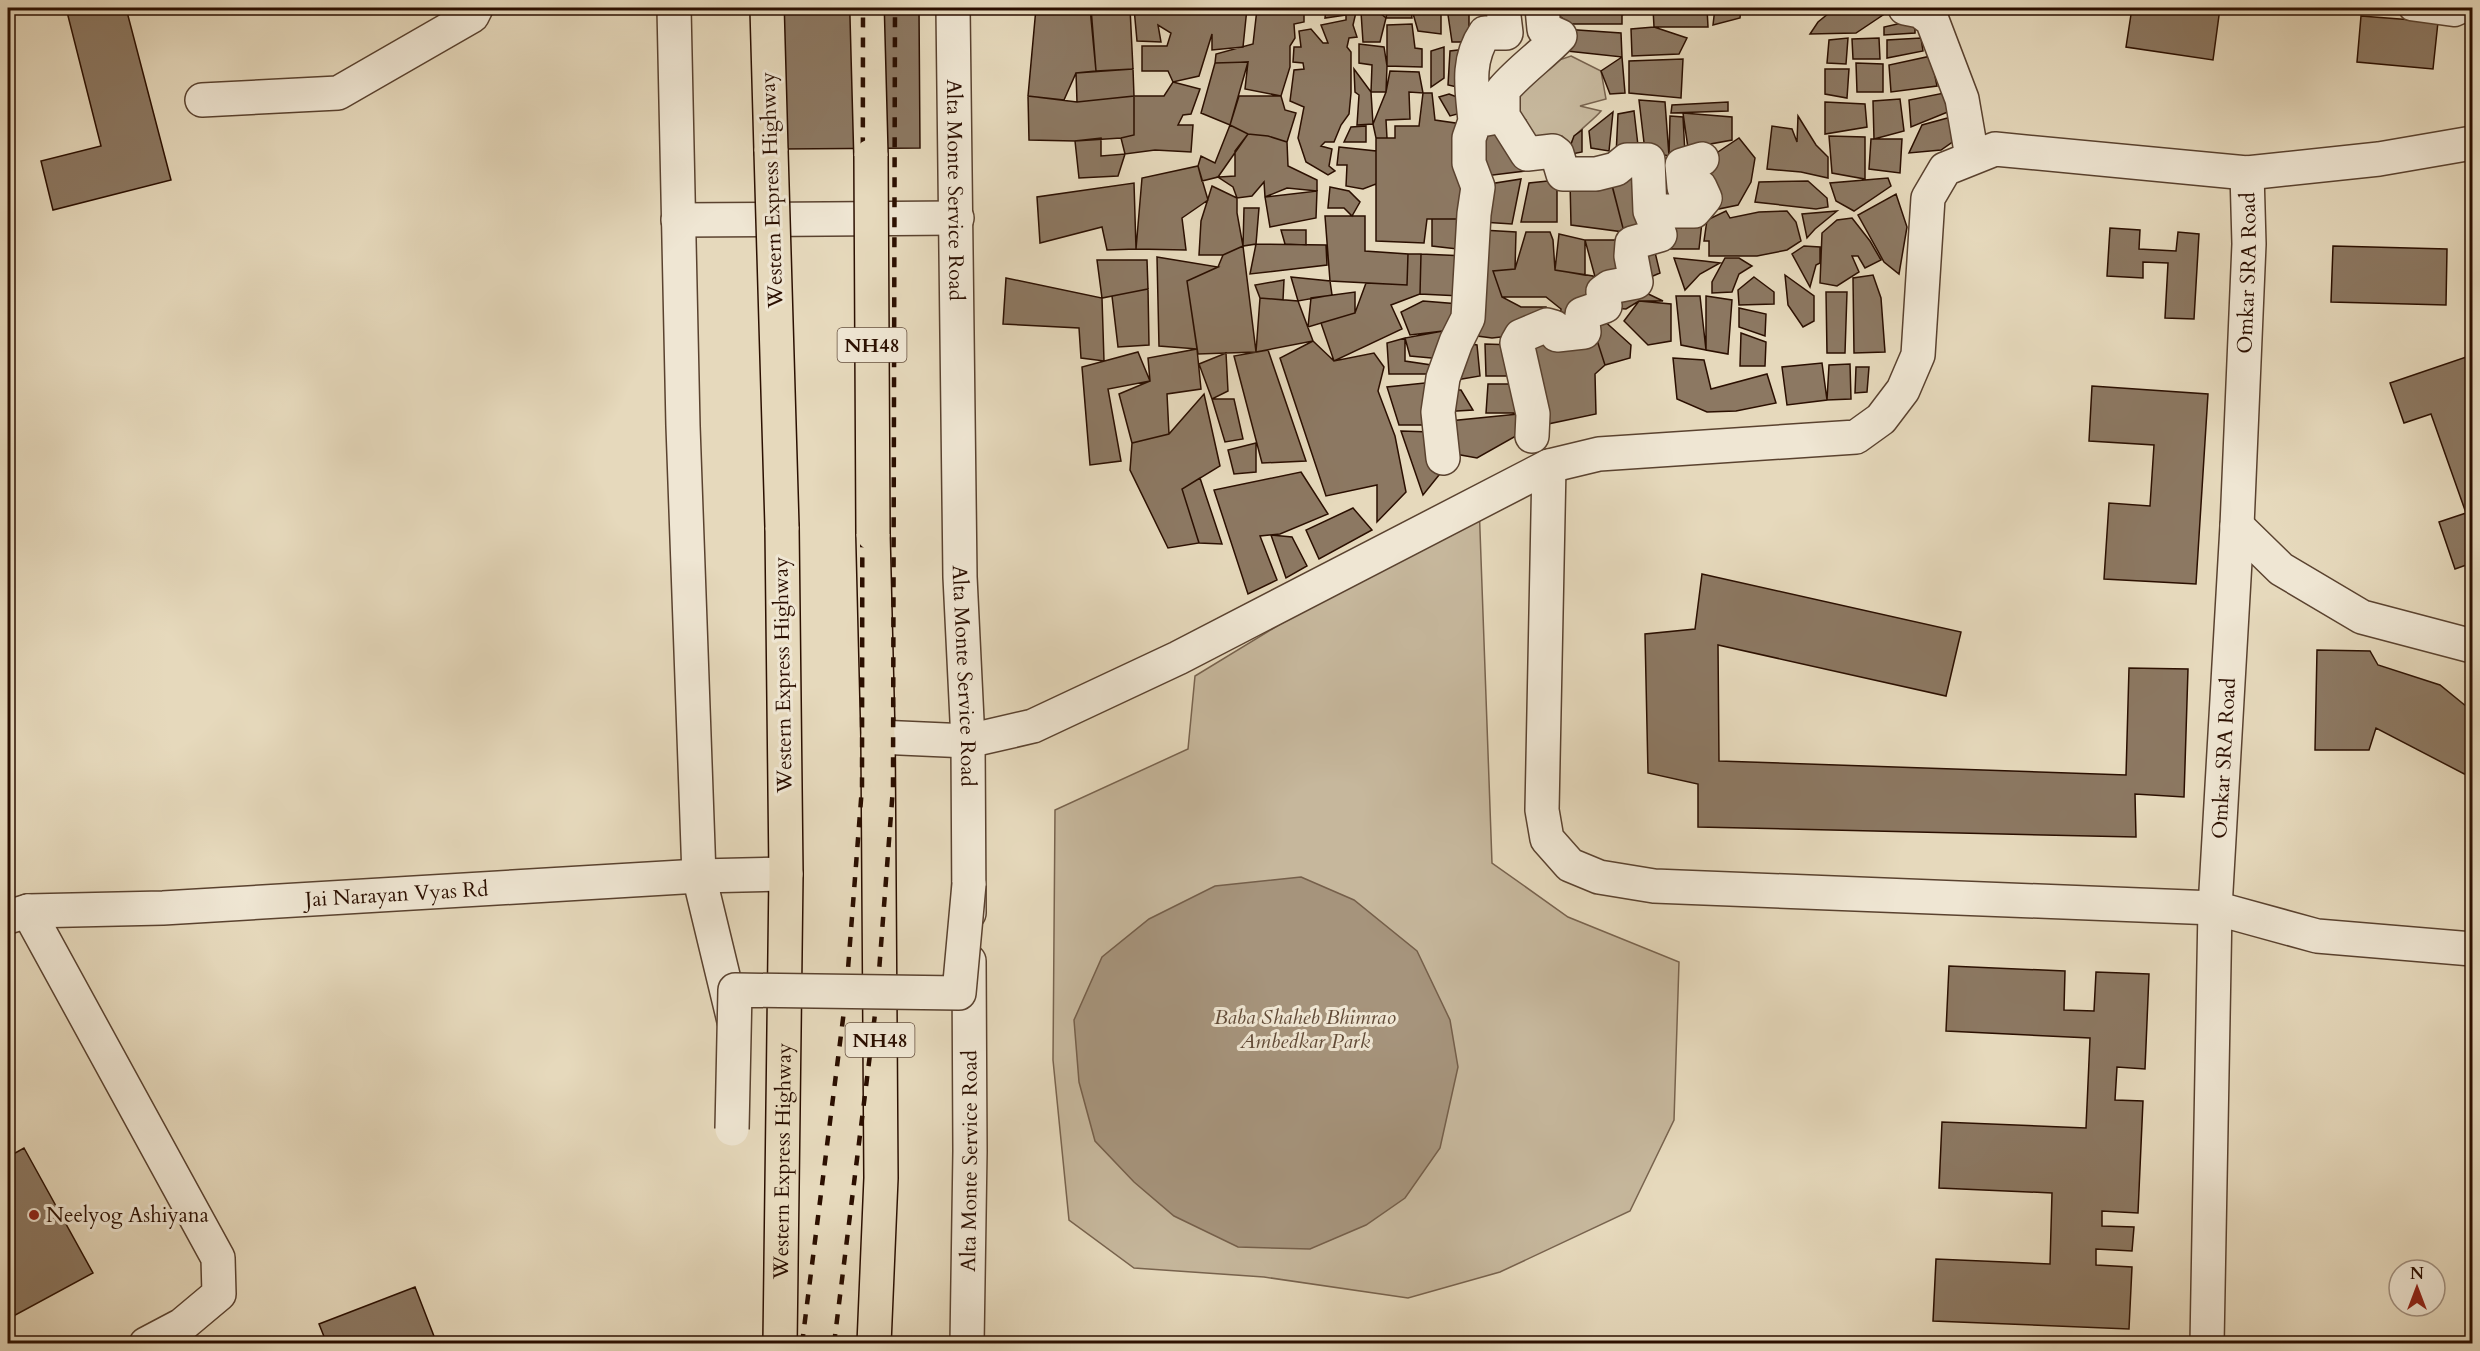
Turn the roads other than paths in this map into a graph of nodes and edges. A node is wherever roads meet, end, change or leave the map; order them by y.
1 (476, 8) edge
2 (674, 8) edge
3 (767, 8) edge
4 (867, 8) edge
5 (953, 8) edge
6 (1503, 8) edge
7 (1542, 8) edge
8 (1905, 8) edge
9 (2411, 8) edge
10 (2464, 8) edge
11 (202, 100) dead end
12 (1489, 119) junction
13 (2472, 144) edge
14 (1972, 157) junction
15 (1702, 159) dead end
16 (2247, 173) junction
17 (1650, 212) junction
18 (957, 218) junction
19 (678, 220) junction
20 (1532, 436) dead end
21 (1443, 458) dead end
22 (1549, 466) junction
23 (2237, 526) junction
24 (2472, 646) edge
25 (878, 737) junction
26 (968, 741) junction
27 (786, 874) junction
28 (699, 876) junction
29 (969, 884) junction
30 (2215, 908) junction
31 (18, 914) edge
32 (2472, 949) edge
33 (734, 1022) junction
34 (732, 1129) dead end
35 (146, 1344) edge
36 (780, 1344) edge
37 (874, 1344) edge
38 (967, 1344) edge
39 (2206, 1344) edge

1 - 11 street
2 - 19 street
3 - 27 highway, Western Express Highway, bridge
4 - 25 highway, NH48, bridge
5 - 18 street, Alta Monte Service Road
6 - 12 street
7 - 12 street
8 - 14 street
9 - 10 lane
12 - 17 street
12 - 21 street
13 - 16 street
14 - 16 street
14 - 22 street
15 - 17 street
16 - 23 street, Omkar SRA Road
17 - 20 street
18 - 19 street
18 - 26 street, Alta Monte Service Road
19 - 28 street
22 - 26 street
22 - 30 street
23 - 24 street
23 - 30 street, Omkar SRA Road
25 - 26 street
25 - 37 highway, NH48
26 - 29 street, Alta Monte Service Road
27 - 28 street, Jai Narayan Vyas Rd
27 - 36 highway, Western Express Highway
28 - 31 street, Jai Narayan Vyas Rd
28 - 33 street
29 - 33 street, bridge
29 - 38 street, Alta Monte Service Road
30 - 32 street
30 - 39 street, Omkar SRA Road
31 - 35 street
33 - 34 street, bridge

